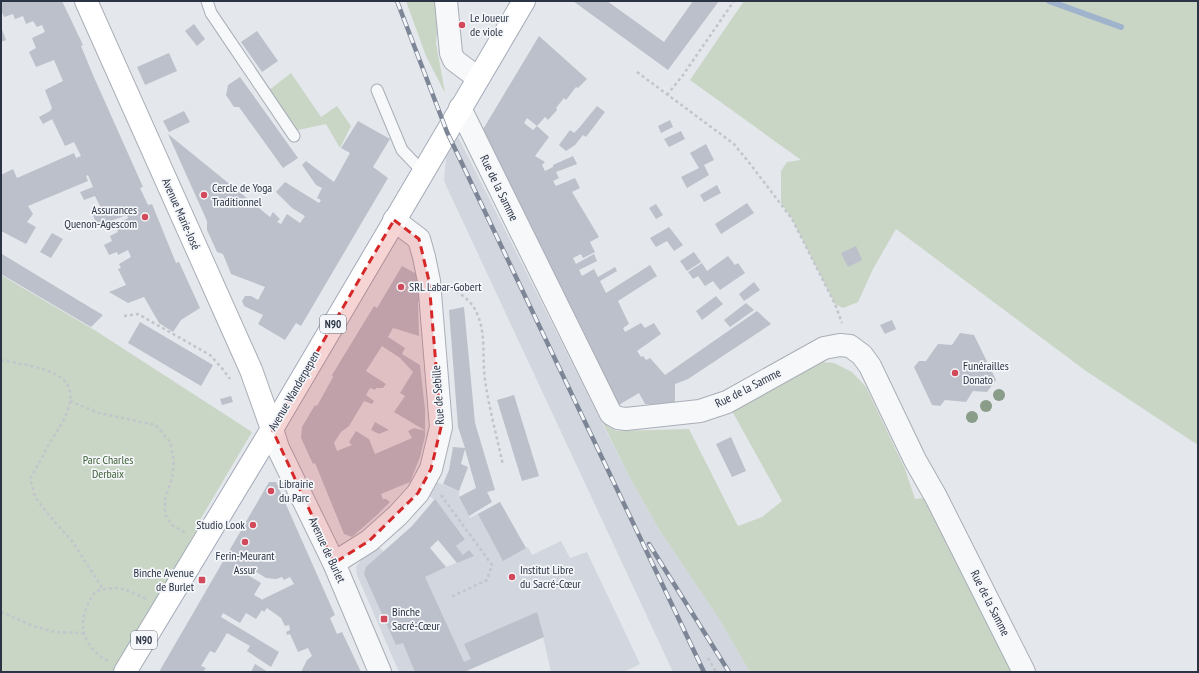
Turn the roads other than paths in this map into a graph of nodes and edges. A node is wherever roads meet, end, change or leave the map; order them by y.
1 (86, 1) edge
2 (208, 1) edge
3 (446, 1) edge
4 (524, 1) edge
5 (478, 78) junction
6 (377, 90) dead end
7 (460, 108) junction
8 (294, 136) dead end
9 (422, 172) junction
10 (394, 220) junction
11 (272, 429) junction
12 (334, 563) junction
13 (125, 672) edge
14 (380, 672) edge
15 (1024, 672) edge

1 - 11 main road, Avenue Marie-José
2 - 8 lane
3 - 5 street
4 - 5 main road, N90
5 - 7 main road, N90
6 - 9 lane
7 - 9 main road, Avenue Wanderpepen / N90
7 - 15 street, Rue de la Samme
9 - 10 main road, Avenue Wanderpepen / N90
10 - 11 main road, Avenue Wanderpepen / N90
10 - 12 street, Rue de Sebille
11 - 12 street, Avenue de Burlet
11 - 13 main road, Avenue Wanderpepen / N90
12 - 14 street, Avenue de Burlet

